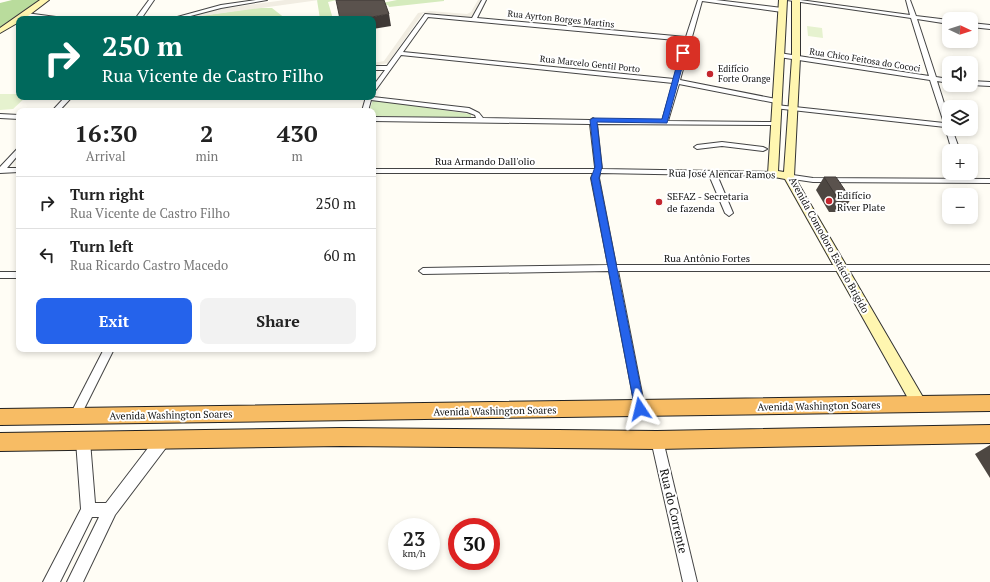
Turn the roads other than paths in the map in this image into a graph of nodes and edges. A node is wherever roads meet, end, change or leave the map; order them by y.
1 (46, 0) edge
2 (152, 0) edge
3 (265, 0) edge
4 (484, 0) edge
5 (700, 0) edge
6 (704, 0) edge
7 (783, 0) edge
8 (794, 0) edge
9 (908, 0) edge
10 (782, 10) junction
11 (24, 16) edge
12 (140, 16) edge
13 (186, 16) edge
14 (912, 17) junction
15 (474, 18) junction
16 (16, 21) edge
17 (942, 21) edge
18 (978, 25) edge
19 (990, 27) edge
20 (0, 31) edge
21 (687, 39) junction
22 (400, 53) junction
23 (779, 55) junction
24 (796, 58) junction
25 (376, 68) edge
26 (389, 68) junction
27 (934, 80) junction
28 (675, 81) junction
29 (942, 81) edge
30 (978, 83) edge
31 (990, 84) edge
32 (376, 86) edge
33 (376, 98) edge
34 (66, 100) edge
35 (776, 104) junction
36 (942, 106) edge
37 (58, 108) edge
38 (792, 109) junction
39 (0, 116) edge
40 (16, 116) edge
41 (376, 119) edge
42 (480, 120) junction
43 (593, 120) junction
44 (665, 121) junction
45 (775, 124) junction
46 (942, 124) edge
47 (697, 147) dead end
48 (768, 150) junction
49 (16, 153) edge
50 (0, 170) edge
51 (16, 170) edge
52 (376, 171) edge
53 (597, 171) junction
54 (712, 173) junction
55 (773, 174) junction
56 (789, 176) junction
57 (942, 177) edge
58 (978, 179) edge
59 (989, 181) edge
60 (730, 213) dead end
61 (614, 268) junction
62 (990, 268) edge
63 (841, 269) junction
64 (423, 271) dead end
65 (0, 275) edge
66 (16, 275) edge
67 (107, 352) edge
68 (990, 403) edge
69 (919, 404) junction
70 (640, 409) junction
71 (75, 416) junction
72 (0, 417) edge
73 (990, 434) edge
74 (163, 440) junction
75 (657, 440) junction
76 (83, 441) junction
77 (0, 442) edge
78 (88, 510) junction
79 (110, 510) junction
80 (51, 582) edge
81 (74, 582) edge
82 (690, 582) edge

1 - 11 main road
2 - 12 street
3 - 13 street
4 - 15 street
5 - 21 street
6 - 10 street
7 - 10 main road, Avenida Comodoro Estácio Brigido
8 - 14 street
8 - 24 main road, Avenida Comodoro Estácio Brigido
9 - 14 street
10 - 23 main road, Avenida Comodoro Estácio Brigido
14 - 17 street
14 - 27 street
15 - 21 street, Rua Ayrton Borges Martins
15 - 22 street, Rua Ayrton Borges Martins
16 - 20 main road
18 - 19 street
21 - 28 street
22 - 26 street
22 - 28 street, Rua Marcelo Gentil Porto
23 - 24 street, Rua Chico Feitosa do Cococi
23 - 35 main road, Avenida Comodoro Estácio Brigido
24 - 27 street, Rua Chico Feitosa do Cococi
24 - 38 main road, Avenida Comodoro Estácio Brigido
25 - 26 street
26 - 32 street
27 - 29 street, Rua Chico Feitosa do Cococi
27 - 36 street
28 - 35 street, Rua Marcelo Gentil Porto
28 - 44 street
30 - 31 street
33 - 42 street
34 - 37 street
35 - 38 street, Rua Marcelo Gentil Porto
35 - 45 main road, Avenida Comodoro Estácio Brigido
38 - 46 street, Rua Marcelo Gentil Porto
38 - 56 main road, Avenida Comodoro Estácio Brigido
39 - 40 street
41 - 42 street
42 - 43 street
43 - 44 street
43 - 53 street
44 - 45 street
45 - 48 main road, Avenida Comodoro Estácio Brigido
47 - 48 street
48 - 55 main road, Avenida Comodoro Estácio Brigido
49 - 50 street
50 - 51 street
52 - 53 street, Rua Armando Dall'olio
53 - 54 street, Rua José Alencar Ramos
53 - 61 street
54 - 55 street, Rua José Alencar Ramos
54 - 60 street
55 - 56 main road, Rua José Alencar Ramos
56 - 57 street, Rua José Alencar Ramos
56 - 63 main road, Avenida Comodoro Estácio Brigido
58 - 59 street, Rua José Alencar Ramos
61 - 63 street, Rua Antônio Fortes
61 - 64 street, Rua Antônio Fortes
61 - 70 street
62 - 63 street, Rua Antônio Fortes
63 - 69 main road, Avenida Comodoro Estácio Brigido
65 - 66 street
67 - 71 street
68 - 69 highway, Avenida Washington Soares
69 - 70 highway, Avenida Washington Soares
70 - 71 highway, Avenida Washington Soares
71 - 72 highway, Avenida Washington Soares
73 - 75 highway
74 - 75 highway
74 - 76 highway
74 - 79 street
75 - 82 street, Rua do Corrente
76 - 77 highway
76 - 78 street
78 - 79 street
78 - 80 street
79 - 81 street

